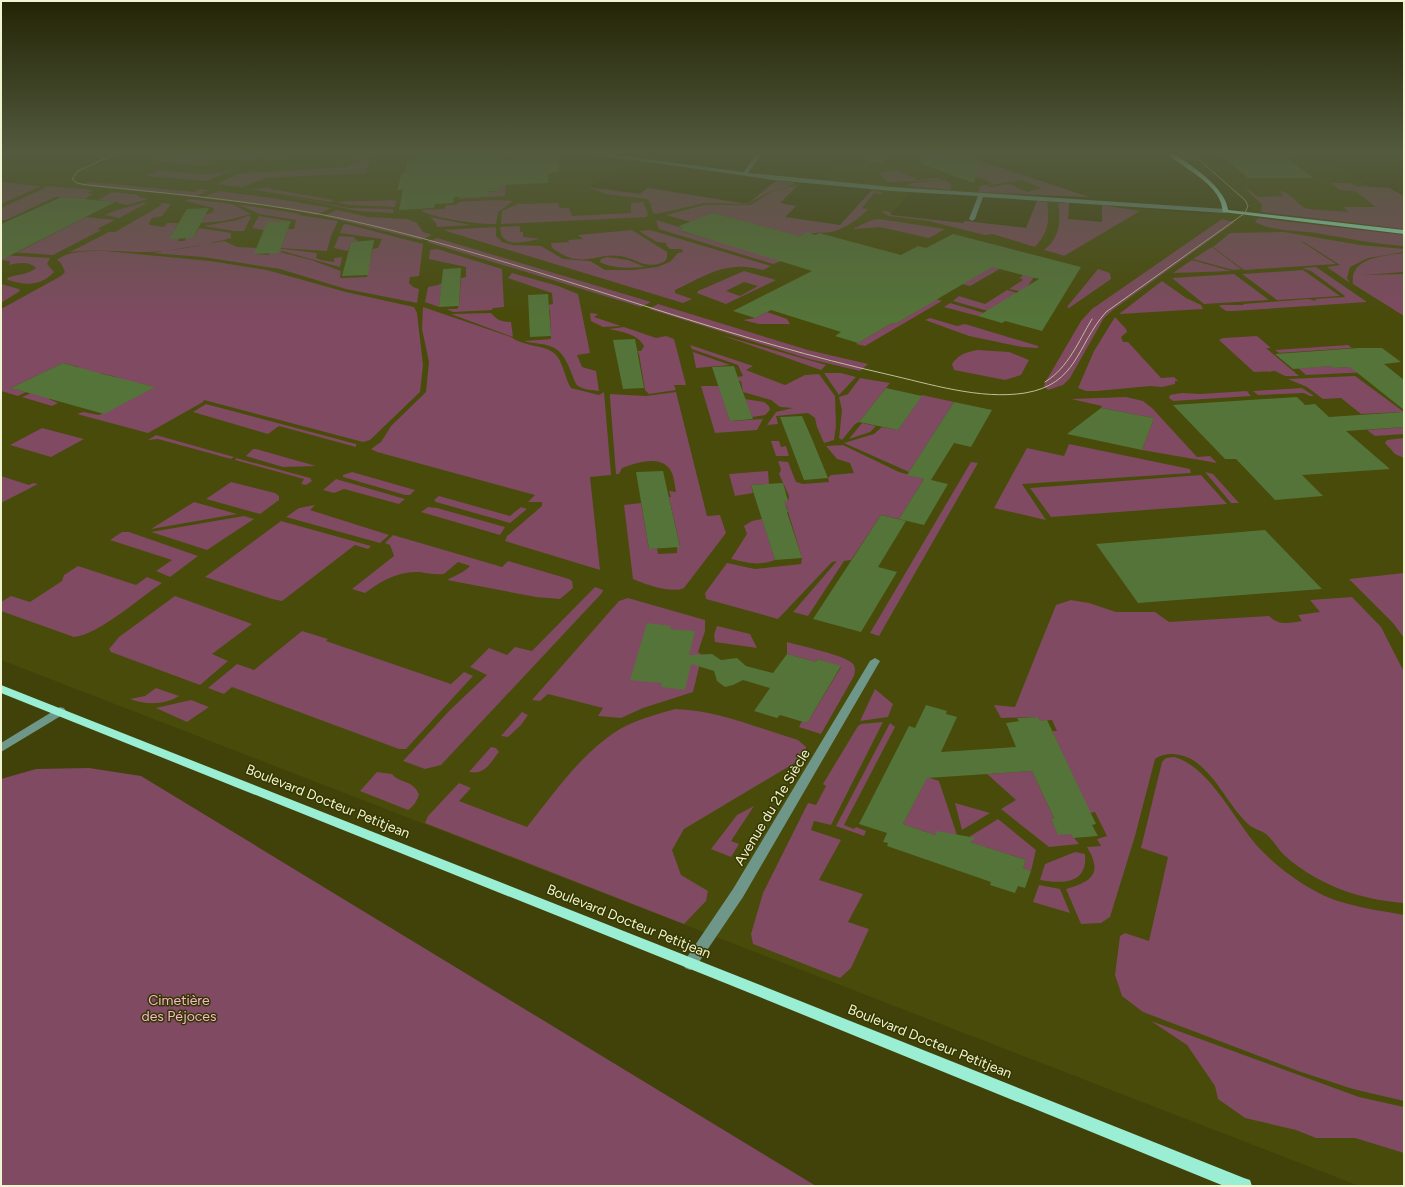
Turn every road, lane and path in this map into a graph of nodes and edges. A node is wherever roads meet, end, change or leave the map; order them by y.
1 (977, 207) edge
2 (1166, 207) edge
3 (1226, 207) edge
4 (1225, 211) junction
5 (972, 219) dead end
6 (1404, 232) edge
7 (875, 661) dead end
8 (1, 688) edge
9 (60, 711) junction
10 (1, 748) edge
11 (690, 964) junction
12 (1244, 1186) edge

1 - 5 street
2 - 4 street
3 - 4 main road
4 - 6 main road
7 - 11 street, Avenue du 21e Siècle
8 - 9 main road, Boulevard Docteur Petitjean
9 - 10 street
9 - 11 main road, Boulevard Docteur Petitjean
11 - 12 main road, Boulevard Docteur Petitjean

